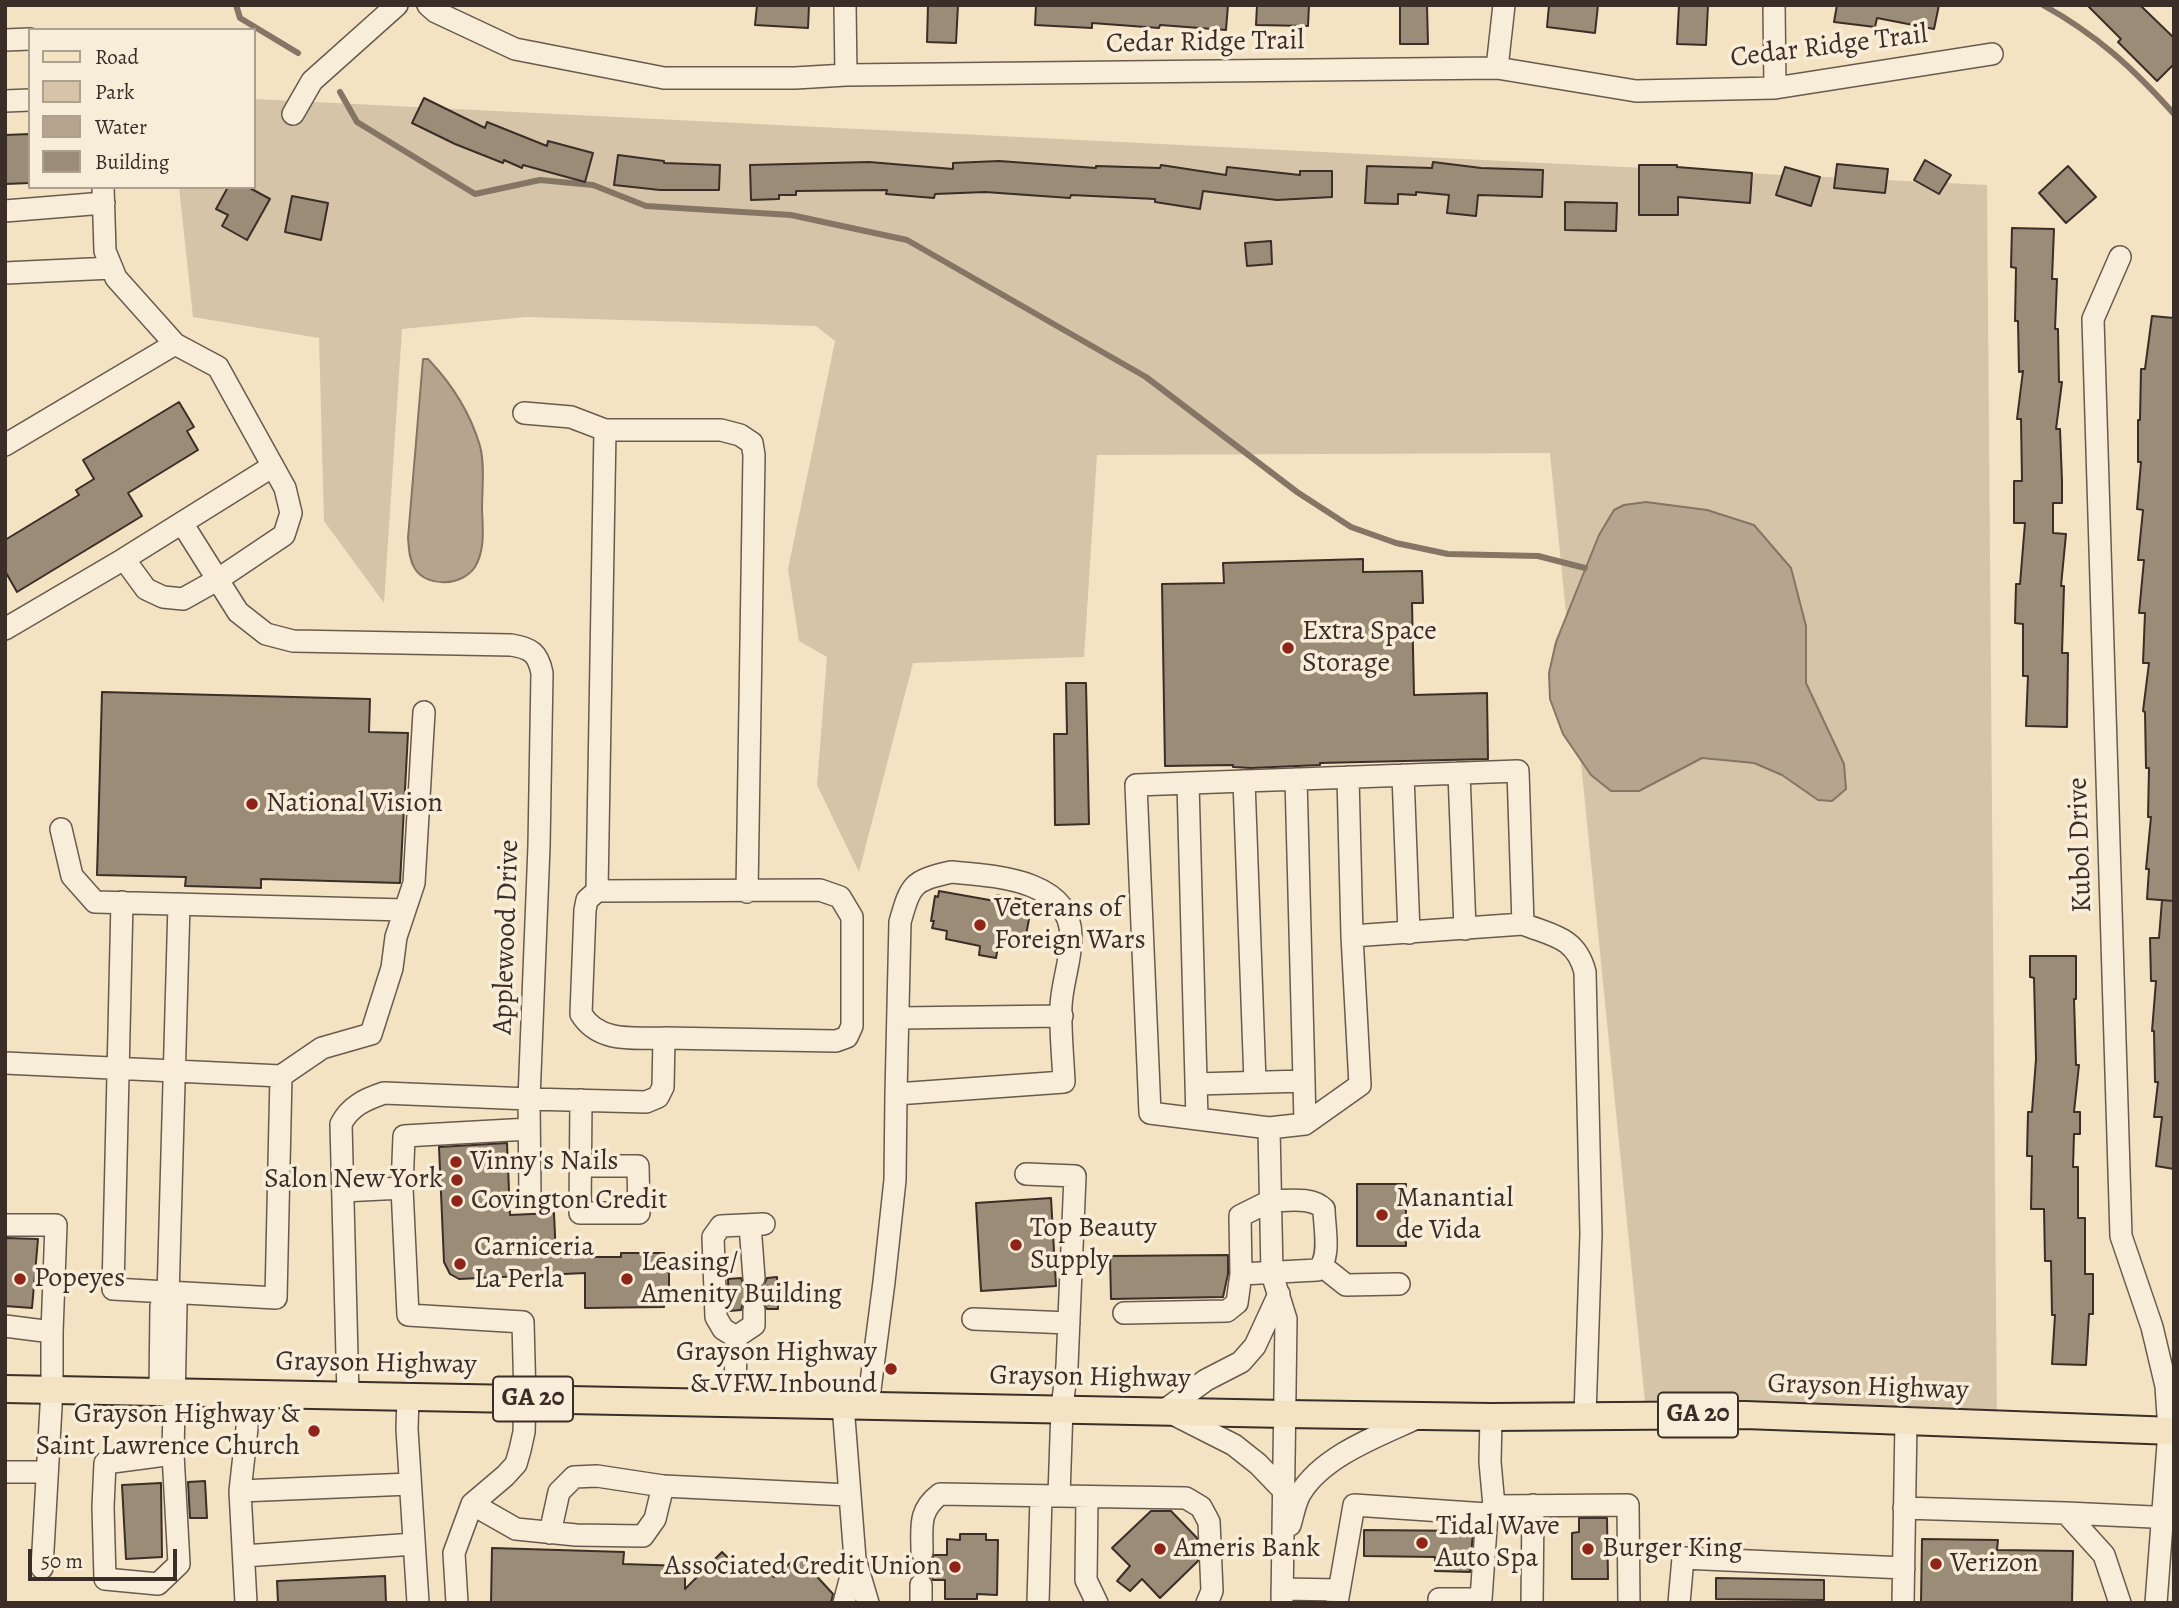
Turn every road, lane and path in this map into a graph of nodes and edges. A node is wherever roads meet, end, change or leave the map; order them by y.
1 (397, 5) edge
2 (428, 5) edge
3 (845, 5) edge
4 (1504, 5) edge
5 (1774, 5) edge
6 (28, 39) edge
7 (5, 40) edge
8 (1992, 54) dead end
9 (1497, 68) junction
10 (846, 75) junction
11 (1775, 88) junction
12 (28, 100) edge
13 (5, 102) edge
14 (293, 114) dead end
15 (104, 195) edge
16 (5, 211) edge
17 (2120, 257) dead end
18 (112, 268) junction
19 (5, 273) edge
20 (176, 344) junction
21 (524, 413) dead end
22 (605, 430) junction
23 (5, 445) edge
24 (273, 466) junction
25 (182, 523) junction
26 (124, 559) junction
27 (217, 580) junction
28 (5, 628) edge
29 (424, 712) dead end
30 (1460, 773) junction
31 (1403, 775) junction
32 (1348, 777) junction
33 (1296, 779) junction
34 (1244, 781) junction
35 (1188, 783) junction
36 (61, 829) dead end
37 (597, 891) junction
38 (747, 892) junction
39 (122, 902) junction
40 (179, 904) junction
41 (405, 910) junction
42 (1523, 924) junction
43 (1465, 929) junction
44 (1409, 933) junction
45 (1352, 936) junction
46 (1062, 1016) junction
47 (898, 1018) junction
48 (664, 1038) junction
49 (5, 1063) edge
50 (118, 1069) junction
51 (176, 1072) junction
52 (281, 1076) junction
53 (1304, 1081) junction
54 (1255, 1082) junction
55 (1196, 1084) junction
56 (896, 1094) junction
57 (529, 1099) junction
58 (581, 1100) junction
59 (1197, 1119) junction
60 (1305, 1124) junction
61 (1269, 1128) junction
62 (529, 1129) junction
63 (581, 1166) dead end
64 (1026, 1174) dead end
65 (402, 1188) junction
66 (343, 1191) junction
67 (530, 1198) dead end
68 (1270, 1201) junction
69 (5, 1225) edge
70 (1322, 1266) junction
71 (1241, 1274) junction
72 (754, 1278) tunnel mouth
73 (1275, 1284) junction
74 (1399, 1284) dead end
75 (168, 1295) junction
76 (754, 1310) tunnel mouth
77 (1124, 1313) dead end
78 (973, 1319) dead end
79 (1069, 1323) junction
80 (5, 1326) edge
81 (52, 1332) junction
82 (736, 1337) junction
83 (5, 1389) edge
84 (52, 1389) junction
85 (167, 1392) junction
86 (246, 1394) junction
87 (348, 1395) junction
88 (408, 1397) junction
89 (525, 1399) junction
90 (735, 1403) junction
91 (855, 1405) junction
92 (1062, 1408) junction
93 (1165, 1410) junction
94 (1286, 1415) junction
95 (1420, 1416) junction
96 (1585, 1416) junction
97 (1491, 1417) junction
98 (1906, 1421) junction
99 (2171, 1431) edge
100 (173, 1454) junction
101 (5, 1472) edge
102 (46, 1472) junction
103 (410, 1483) junction
104 (663, 1486) junction
105 (240, 1491) junction
106 (1284, 1491) junction
107 (849, 1495) junction
108 (1050, 1497) junction
109 (1087, 1498) junction
110 (472, 1504) junction
111 (1533, 1505) junction
112 (1904, 1508) junction
113 (1490, 1510) junction
114 (2066, 1513) junction
115 (2169, 1518) edge
116 (550, 1533) junction
117 (414, 1545) junction
118 (1283, 1550) junction
119 (922, 1552) tunnel mouth
120 (244, 1556) junction
121 (855, 1559) junction
122 (42, 1568) dead end
123 (1904, 1568) junction
124 (1282, 1596) edge
125 (1338, 1597) edge
126 (1481, 1601) edge
127 (246, 1603) edge
128 (418, 1603) edge
129 (457, 1603) edge
130 (844, 1603) edge
131 (868, 1603) edge
132 (1038, 1603) edge
133 (1097, 1603) edge
134 (1207, 1603) edge
135 (1439, 1603) edge
136 (1532, 1603) edge
137 (1629, 1603) edge
138 (1679, 1603) edge
139 (1903, 1603) edge
140 (2120, 1603) edge
141 (2156, 1603) edge

1 - 14 street
2 - 10 street, Cedar Ridge Trail
3 - 10 street
4 - 9 street
5 - 11 street
6 - 7 street
8 - 11 street, Cedar Ridge Trail
9 - 10 street, Cedar Ridge Trail
9 - 11 street, Cedar Ridge Trail
12 - 13 street
15 - 16 street
15 - 18 street
17 - 99 street, Kubol Drive
18 - 19 street
18 - 20 street
20 - 23 street
20 - 24 street
21 - 22 street
22 - 37 street
22 - 38 street
24 - 25 street
24 - 27 street
25 - 26 street
25 - 27 street
26 - 27 street
26 - 28 street
27 - 57 street, Applewood Drive
29 - 41 street
30 - 31 street
30 - 42 street
30 - 43 street
31 - 32 street
31 - 44 street
32 - 33 street
32 - 45 street
33 - 34 street
33 - 53 street
34 - 35 street
34 - 54 street
35 - 55 street
35 - 59 street
36 - 39 street
37 - 38 street
37 - 48 street
38 - 48 street
39 - 40 street
39 - 50 street
40 - 41 street
40 - 51 street
41 - 52 street
42 - 43 street
42 - 96 street
43 - 44 street
44 - 45 street
45 - 60 street
46 - 47 street
46 - 47 street
46 - 56 street
47 - 56 street
48 - 58 street
49 - 50 street
50 - 51 street
50 - 75 street
51 - 52 street
51 - 75 street
52 - 75 street
53 - 54 street
53 - 60 street
54 - 55 street
55 - 59 street
56 - 91 street
57 - 58 street
57 - 62 street
57 - 66 street
58 - 63 street
59 - 61 street
60 - 61 street
61 - 68 street
62 - 65 street
62 - 67 street
64 - 79 street
65 - 66 street
65 - 89 street
66 - 87 street
68 - 70 street
68 - 71 street
68 - 73 street
69 - 81 street
70 - 73 street
70 - 74 street
71 - 73 street
71 - 77 street
72 - 82 street
73 - 93 street
73 - 94 street
75 - 85 street
76 - 82 street
78 - 79 street
79 - 92 street
80 - 81 street
81 - 84 street
82 - 90 street
83 - 84 main road, Grayson Highway / GA 20
84 - 85 main road, Grayson Highway / GA 20
84 - 102 street
85 - 86 main road, Grayson Highway / GA 20
85 - 100 street
86 - 87 main road, Grayson Highway / GA 20
86 - 105 street
87 - 88 main road, Grayson Highway / GA 20
88 - 89 main road, Grayson Highway / GA 20
88 - 103 street
89 - 90 main road, Grayson Highway / GA 20
89 - 110 street
90 - 91 main road, Grayson Highway / GA 20
91 - 92 main road, Grayson Highway / GA 20
91 - 107 street
92 - 93 main road, Grayson Highway / GA 20
92 - 108 street
93 - 94 main road, Grayson Highway / GA 20
93 - 106 street
94 - 95 main road, Grayson Highway / GA 20
94 - 106 street
95 - 97 main road, Grayson Highway / GA 20
95 - 118 street
96 - 97 main road, Grayson Highway / GA 20
96 - 98 main road, Grayson Highway / GA 20
97 - 113 street
98 - 99 main road, Grayson Highway / GA 20
98 - 112 street
99 - 115 street, Kubol Drive
100 - 100 street
101 - 102 street
102 - 122 street
103 - 105 street
103 - 117 street
104 - 107 street
104 - 116 street
104 - 116 street
105 - 120 street
106 - 118 street
107 - 121 street
108 - 109 street
108 - 119 street
108 - 132 street
109 - 133 street
109 - 134 street
110 - 116 street
110 - 129 street
111 - 113 street
111 - 136 street
111 - 137 street
112 - 114 street
112 - 123 street
113 - 125 street
113 - 126 street
114 - 115 street
114 - 140 street
115 - 141 street, Kubol Drive
117 - 120 street
117 - 128 street
118 - 124 street
120 - 127 street
121 - 130 street
121 - 131 street
123 - 138 street
123 - 139 street
124 - 125 street
126 - 135 street

